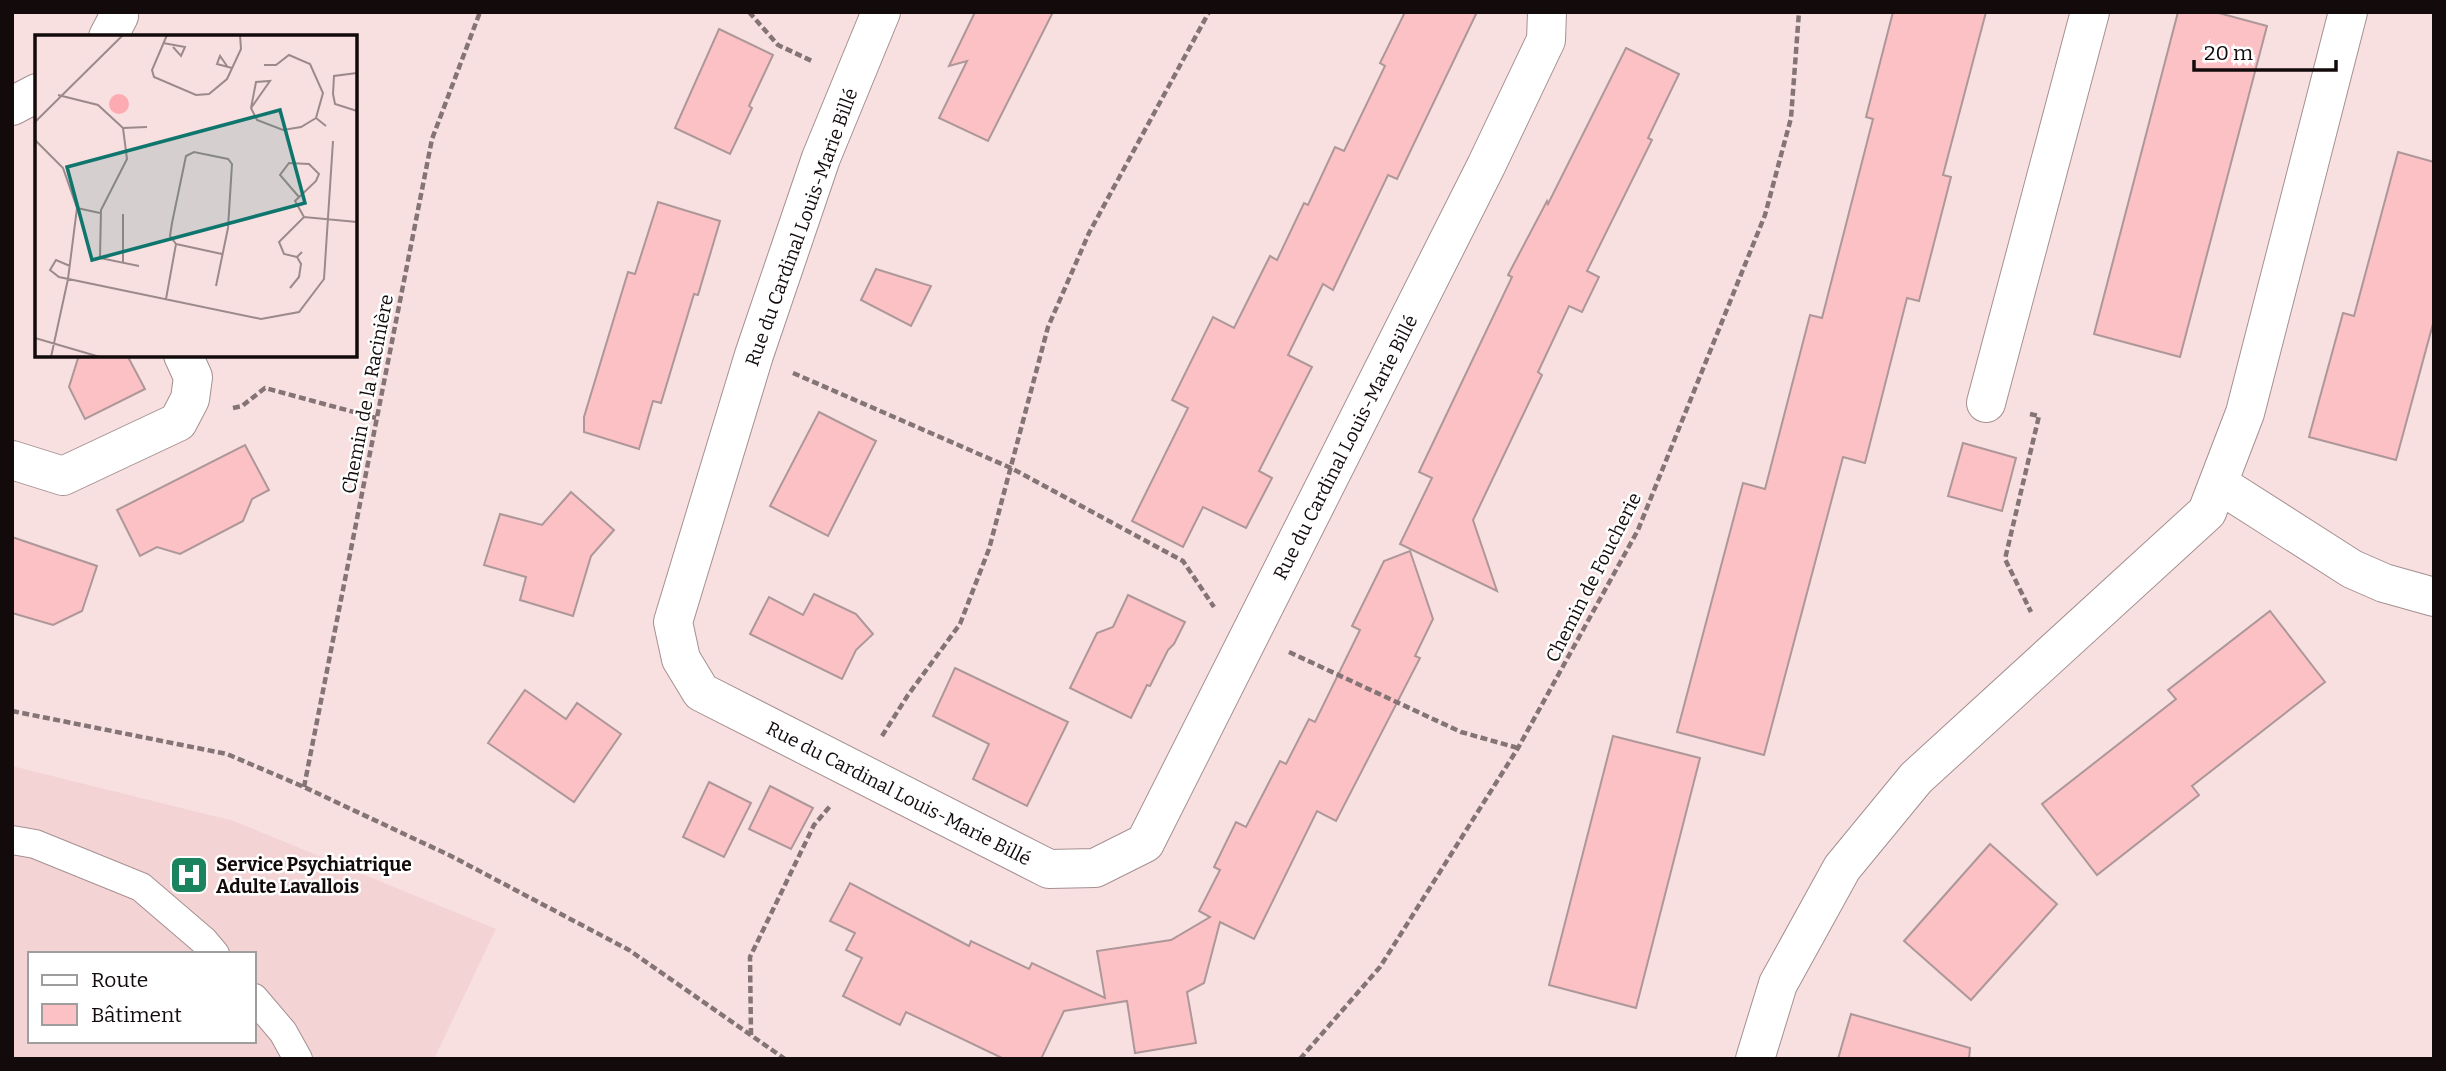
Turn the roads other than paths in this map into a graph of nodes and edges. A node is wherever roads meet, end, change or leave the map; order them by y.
1 (117, 12) edge
2 (881, 12) edge
3 (1546, 12) edge
4 (2090, 12) edge
5 (2348, 12) edge
6 (109, 35) edge
7 (35, 94) edge
8 (12, 106) edge
9 (184, 357) edge
10 (1986, 403) road end
11 (12, 460) edge
12 (2219, 484) junction
13 (2434, 597) edge
14 (12, 839) edge
15 (213, 952) edge
16 (256, 1000) edge
17 (298, 1059) edge
18 (1755, 1059) edge

1 - 6 street
2 - 3 street, Rue du Cardinal Louis-Marie Billé
4 - 10 street
5 - 12 street
7 - 8 street
9 - 11 street
12 - 13 street
12 - 18 street
14 - 15 lane
16 - 17 lane

